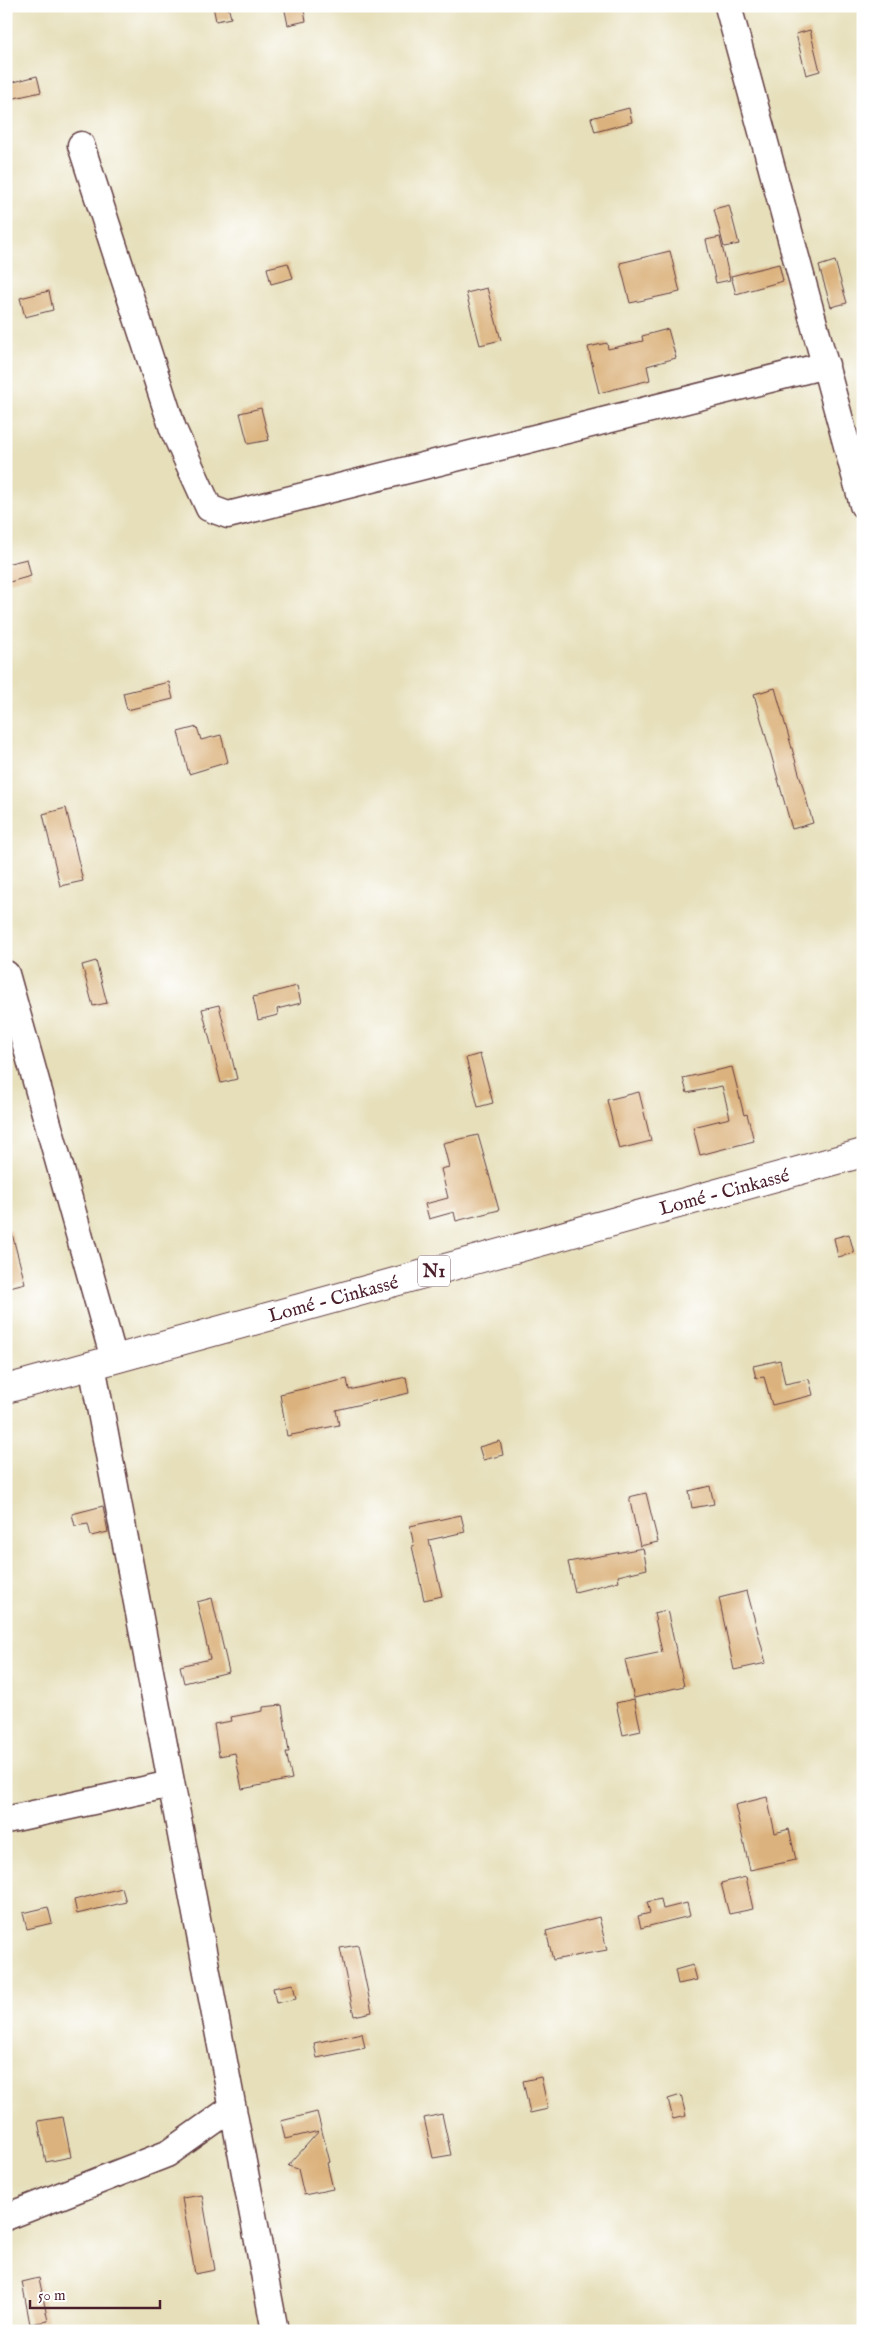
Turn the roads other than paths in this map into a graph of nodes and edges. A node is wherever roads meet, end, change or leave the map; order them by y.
1 (728, 6) edge
2 (81, 145) dead end
3 (826, 365) junction
4 (863, 505) edge
5 (6, 974) edge
6 (863, 1153) edge
7 (103, 1362) junction
8 (6, 1389) edge
9 (171, 1784) junction
10 (6, 1820) edge
11 (232, 2108) junction
12 (6, 2217) edge
13 (274, 2331) edge

1 - 3 street
2 - 3 street
3 - 4 street
5 - 7 street
6 - 7 highway, Lomé - Cinkassé / N1
7 - 8 highway, Lomé - Cinkassé / N1
7 - 9 street
9 - 10 street
9 - 11 street
11 - 12 street
11 - 13 street

